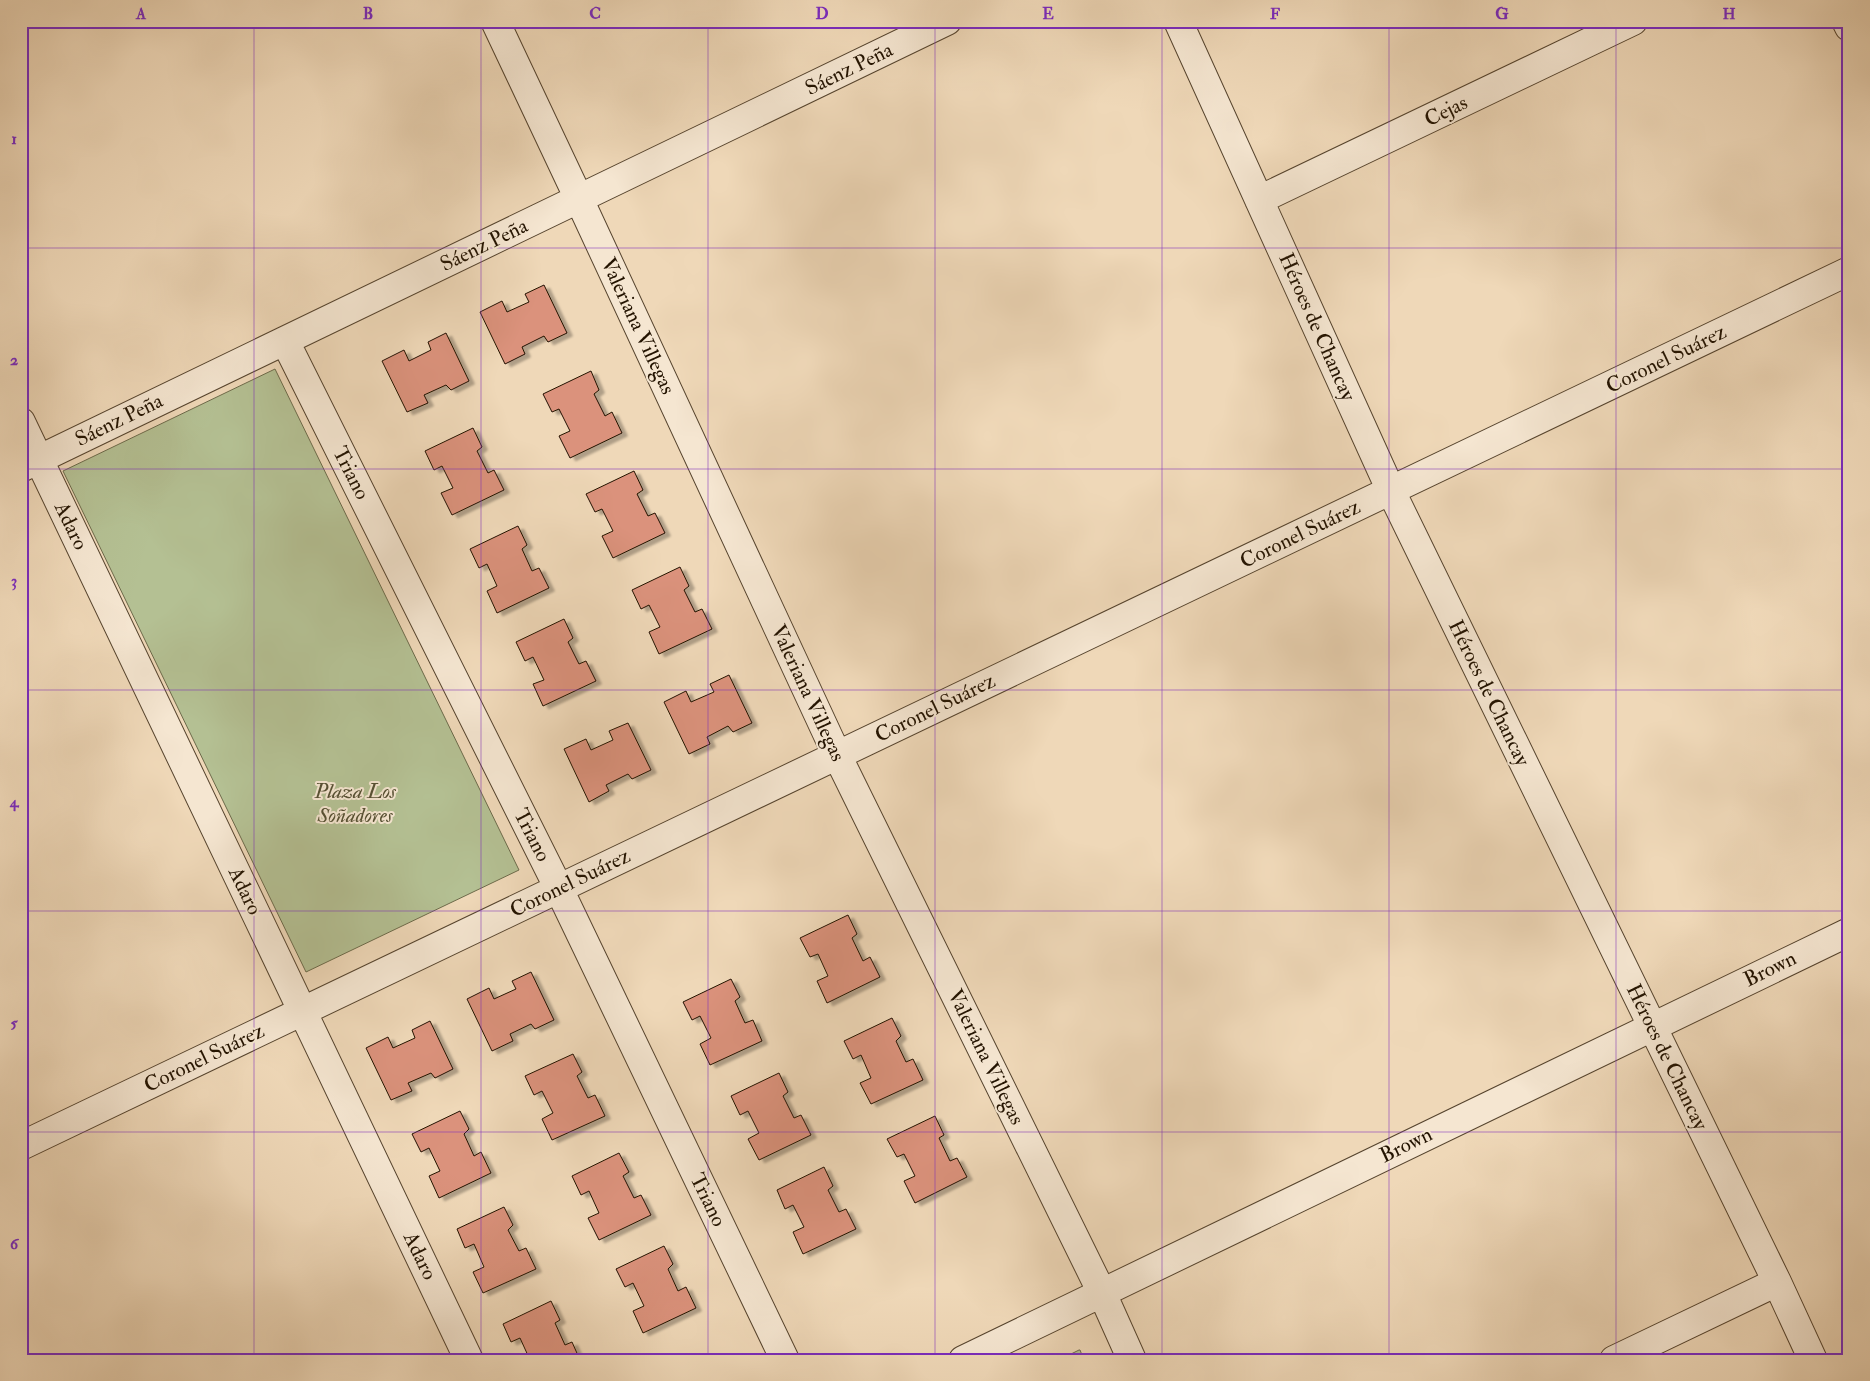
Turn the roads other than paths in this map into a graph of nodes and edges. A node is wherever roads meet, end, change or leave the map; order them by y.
1 (495, 21) edge
2 (947, 21) edge
3 (1178, 21) edge
4 (1633, 21) edge
5 (1846, 21) edge
6 (1849, 27) edge
7 (579, 199) junction
8 (1259, 200) junction
9 (1849, 271) edge
10 (285, 341) junction
11 (21, 422) edge
12 (30, 464) edge
13 (1391, 490) junction
14 (837, 755) junction
15 (559, 889) junction
16 (1849, 932) edge
17 (303, 1011) junction
18 (1651, 1026) junction
19 (21, 1146) edge
20 (1777, 1282) junction
21 (1102, 1293) junction
22 (469, 1360) edge
23 (785, 1360) edge
24 (963, 1360) edge
25 (1132, 1360) edge
26 (1614, 1360) edge
27 (1813, 1360) edge

1 - 7 street, Valeriana Villegas
2 - 7 street, Sáenz Peña
3 - 8 street, Héroes de Chancay
4 - 8 street, Cejas
5 - 6 street
7 - 10 street, Sáenz Peña
7 - 14 street, Valeriana Villegas
8 - 13 street, Héroes de Chancay
9 - 13 street, Coronel Suárez
10 - 12 street, Sáenz Peña
10 - 15 street, Triano
11 - 12 street, Adaro
12 - 17 street, Adaro
13 - 14 street, Coronel Suárez
13 - 18 street, Héroes de Chancay
14 - 15 street, Coronel Suárez
14 - 21 street, Valeriana Villegas
15 - 17 street, Coronel Suárez
15 - 23 street, Triano
16 - 18 street, Brown
17 - 19 street, Coronel Suárez
17 - 22 street, Adaro
18 - 20 street, Héroes de Chancay
18 - 21 street, Brown
20 - 26 street
20 - 27 street, Héroes de Chancay
21 - 24 street, Brown
21 - 25 street, Valeriana Villegas

